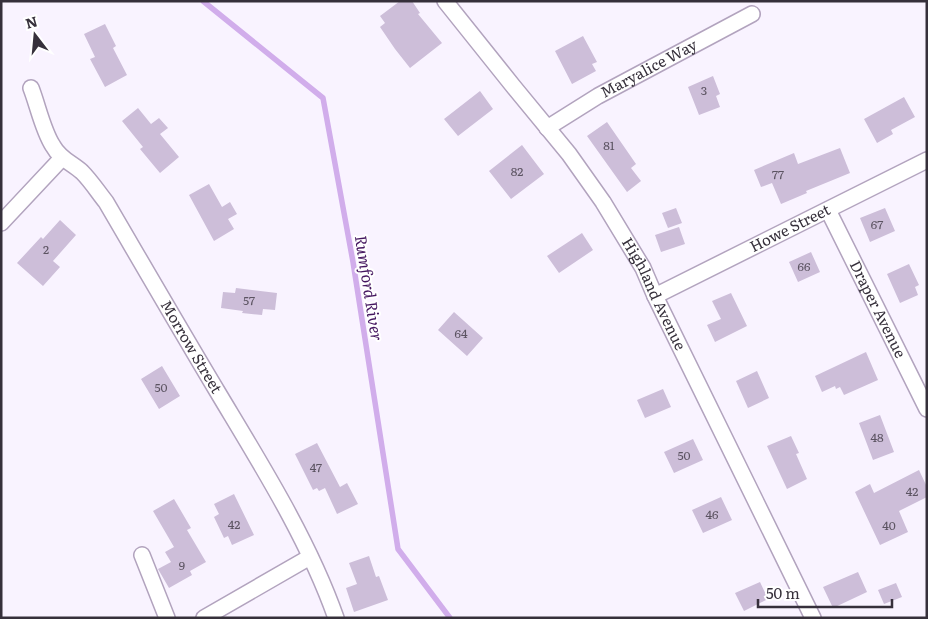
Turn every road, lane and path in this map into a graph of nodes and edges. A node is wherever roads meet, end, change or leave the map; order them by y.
1 (446, 1) edge
2 (752, 14) dead end
3 (31, 88) dead end
4 (547, 128) junction
5 (62, 158) junction
6 (927, 160) edge
7 (828, 210) junction
8 (1, 223) edge
9 (655, 296) junction
10 (927, 409) edge
11 (142, 555) dead end
12 (310, 557) junction
13 (167, 618) edge
14 (204, 618) edge
15 (336, 618) edge
16 (813, 618) edge

1 - 4 street, Highland Avenue
2 - 4 street, Maryalice Way
3 - 5 street, Morrow Street
4 - 9 street, Highland Avenue
5 - 8 street
5 - 12 street, Morrow Street
6 - 7 street, Howe Street
7 - 9 street, Howe Street
7 - 10 street, Draper Avenue
9 - 16 street, Highland Avenue
11 - 13 street
12 - 14 street
12 - 15 street, Morrow Street

